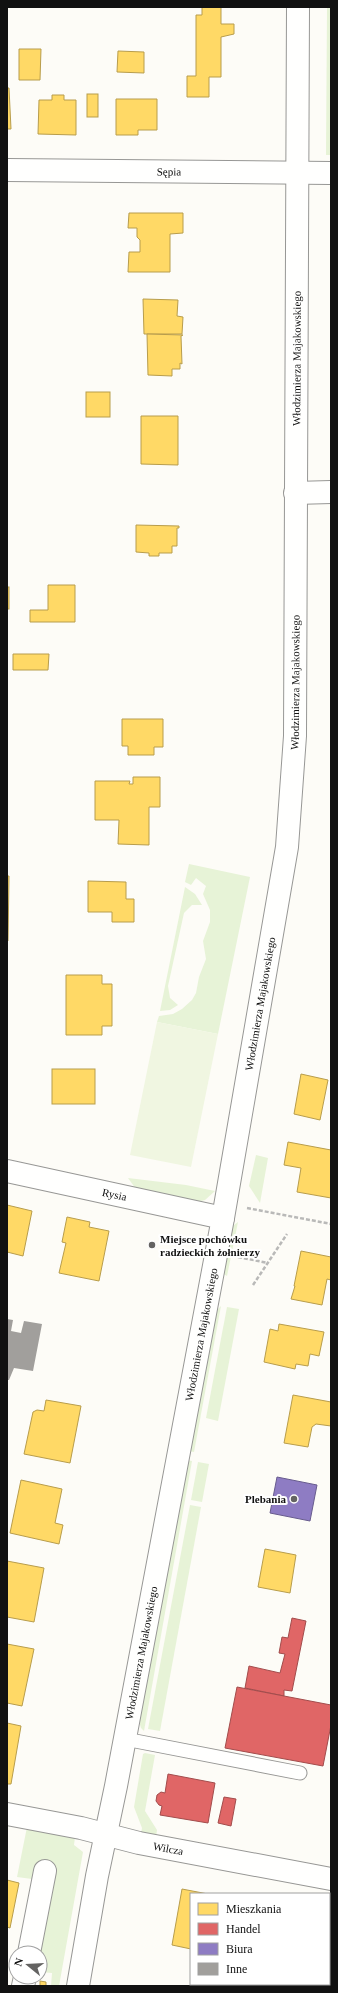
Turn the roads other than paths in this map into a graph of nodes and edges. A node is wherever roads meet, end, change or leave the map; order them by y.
1 (298, 7) edge
2 (7, 170) edge
3 (297, 172) junction
4 (331, 173) edge
5 (331, 492) edge
6 (295, 493) junction
7 (7, 1171) edge
8 (223, 1218) junction
9 (125, 1739) junction
10 (300, 1773) dead end
11 (7, 1814) edge
12 (106, 1834) junction
13 (45, 1871) dead end
14 (331, 1879) edge
15 (31, 1945) edge
16 (78, 1986) edge

1 - 3 street, Włodzimierza Majakowskiego
2 - 3 street, Sępia
3 - 4 street, Sępia
3 - 6 street, Włodzimierza Majakowskiego
5 - 6 street
6 - 8 street, Włodzimierza Majakowskiego
7 - 8 street, Rysia
8 - 9 street, Włodzimierza Majakowskiego
9 - 10 lane
9 - 12 street, Włodzimierza Majakowskiego
11 - 12 street, Wilcza
12 - 14 street, Wilcza
12 - 16 street, Włodzimierza Majakowskiego
13 - 15 street

